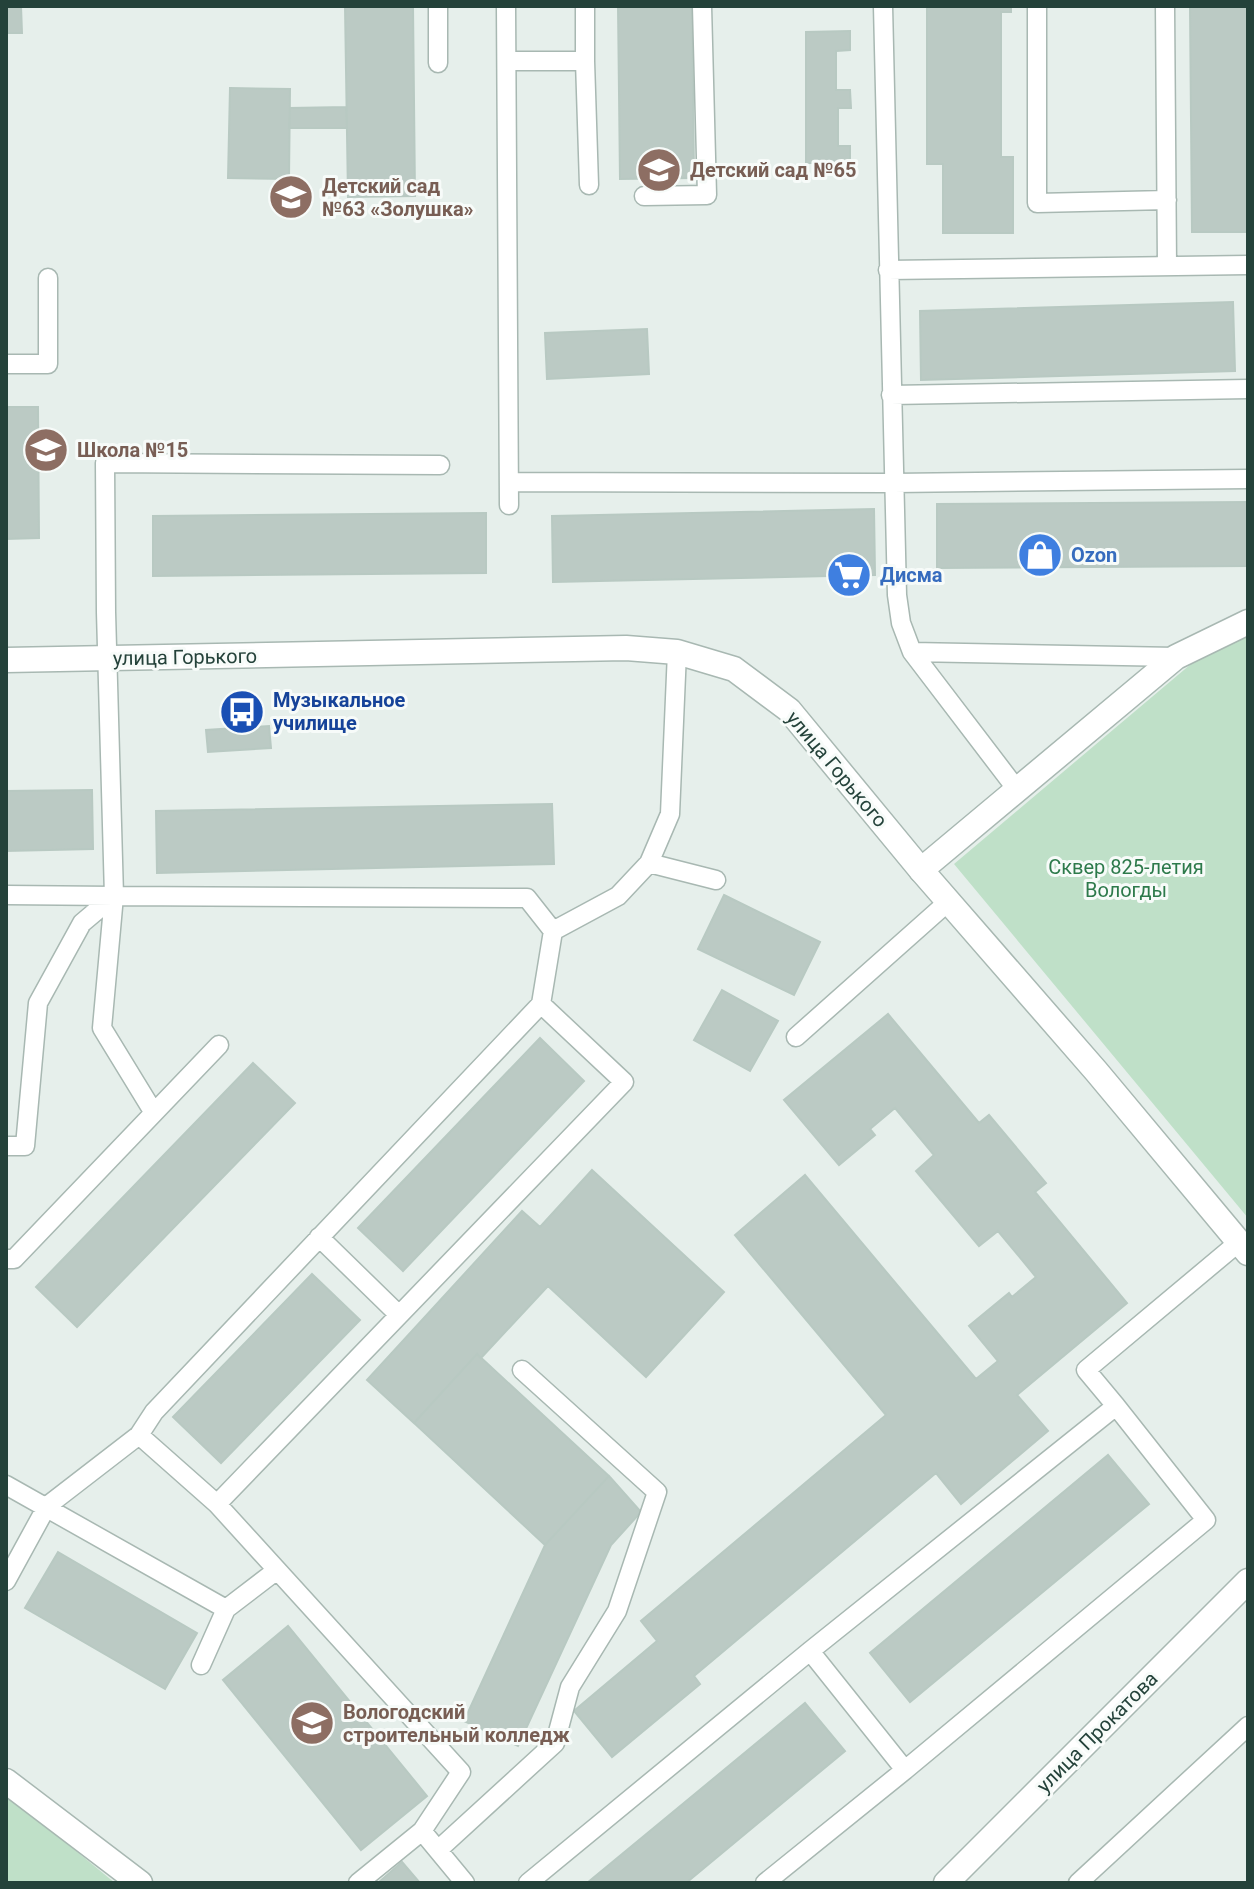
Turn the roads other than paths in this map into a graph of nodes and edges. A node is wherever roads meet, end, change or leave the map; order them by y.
1 (438, 6) edge
2 (506, 6) edge
3 (585, 6) edge
4 (702, 6) edge
5 (883, 6) edge
6 (1037, 6) edge
7 (1165, 6) edge
8 (507, 61) junction
9 (585, 61) junction
10 (438, 63) dead end
11 (589, 185) dead end
12 (644, 196) dead end
13 (1167, 200) junction
14 (1248, 265) edge
15 (1167, 266) junction
16 (888, 270) junction
17 (48, 278) dead end
18 (6, 364) edge
19 (1248, 389) edge
20 (891, 395) junction
21 (440, 465) dead end
22 (1248, 479) edge
23 (509, 482) junction
24 (894, 483) junction
25 (509, 505) dead end
26 (1248, 622) edge
27 (677, 652) junction
28 (912, 652) junction
29 (1176, 657) junction
30 (107, 659) junction
31 (6, 660) edge
32 (1018, 791) junction
33 (649, 863) junction
34 (921, 870) junction
35 (716, 880) dead end
36 (6, 895) edge
37 (114, 896) junction
38 (949, 901) junction
39 (553, 931) junction
40 (541, 1004) junction
41 (796, 1037) dead end
42 (219, 1045) dead end
43 (154, 1113) junction
44 (6, 1146) edge
45 (319, 1237) junction
46 (1244, 1248) edge
47 (6, 1259) edge
48 (399, 1315) junction
49 (522, 1370) dead end
50 (1116, 1406) junction
51 (139, 1435) junction
52 (6, 1485) edge
53 (217, 1504) junction
54 (47, 1506) junction
55 (277, 1570) junction
56 (6, 1581) edge
57 (1248, 1581) edge
58 (226, 1609) junction
59 (810, 1651) junction
60 (201, 1665) dead end
61 (1248, 1726) edge
62 (905, 1770) junction
63 (6, 1781) edge
64 (422, 1831) junction
65 (438, 1850) junction
66 (140, 1883) edge
67 (358, 1883) edge
68 (465, 1883) edge
69 (528, 1883) edge
70 (765, 1883) edge
71 (946, 1883) edge
72 (1078, 1883) edge

1 - 10 lane
2 - 8 lane
3 - 9 lane
4 - 12 lane
5 - 16 lane
6 - 13 lane
7 - 13 lane
8 - 9 lane
8 - 23 lane
9 - 11 lane
13 - 15 lane
14 - 15 lane
15 - 16 lane
16 - 20 lane
17 - 18 lane
19 - 20 lane
20 - 24 lane
21 - 30 lane
22 - 24 lane
23 - 24 lane
23 - 25 lane
24 - 28 lane
26 - 29 street
27 - 30 street, улица Горького
27 - 33 lane
27 - 34 street, улица Горького
28 - 29 lane
28 - 32 lane
29 - 32 street
30 - 31 street, улица Горького
30 - 37 lane
32 - 34 street
33 - 35 lane
33 - 39 lane
34 - 38 street, улица Горького
36 - 37 lane
37 - 39 lane
37 - 43 lane
37 - 44 lane
38 - 41 lane
38 - 46 street, улица Горького
39 - 40 lane
40 - 45 lane
40 - 48 lane
42 - 43 lane
43 - 47 lane
45 - 48 lane
45 - 51 lane
46 - 50 lane
48 - 53 lane
49 - 65 lane
50 - 59 lane
50 - 62 lane
51 - 53 lane
51 - 54 lane
52 - 54 lane
53 - 55 lane
54 - 56 lane
54 - 58 lane
55 - 58 lane
55 - 64 lane
57 - 71 street, улица Прокатова
58 - 60 lane
59 - 62 lane
59 - 69 lane
61 - 72 lane
62 - 70 lane
63 - 66 street
64 - 65 lane
64 - 67 lane
65 - 68 lane

